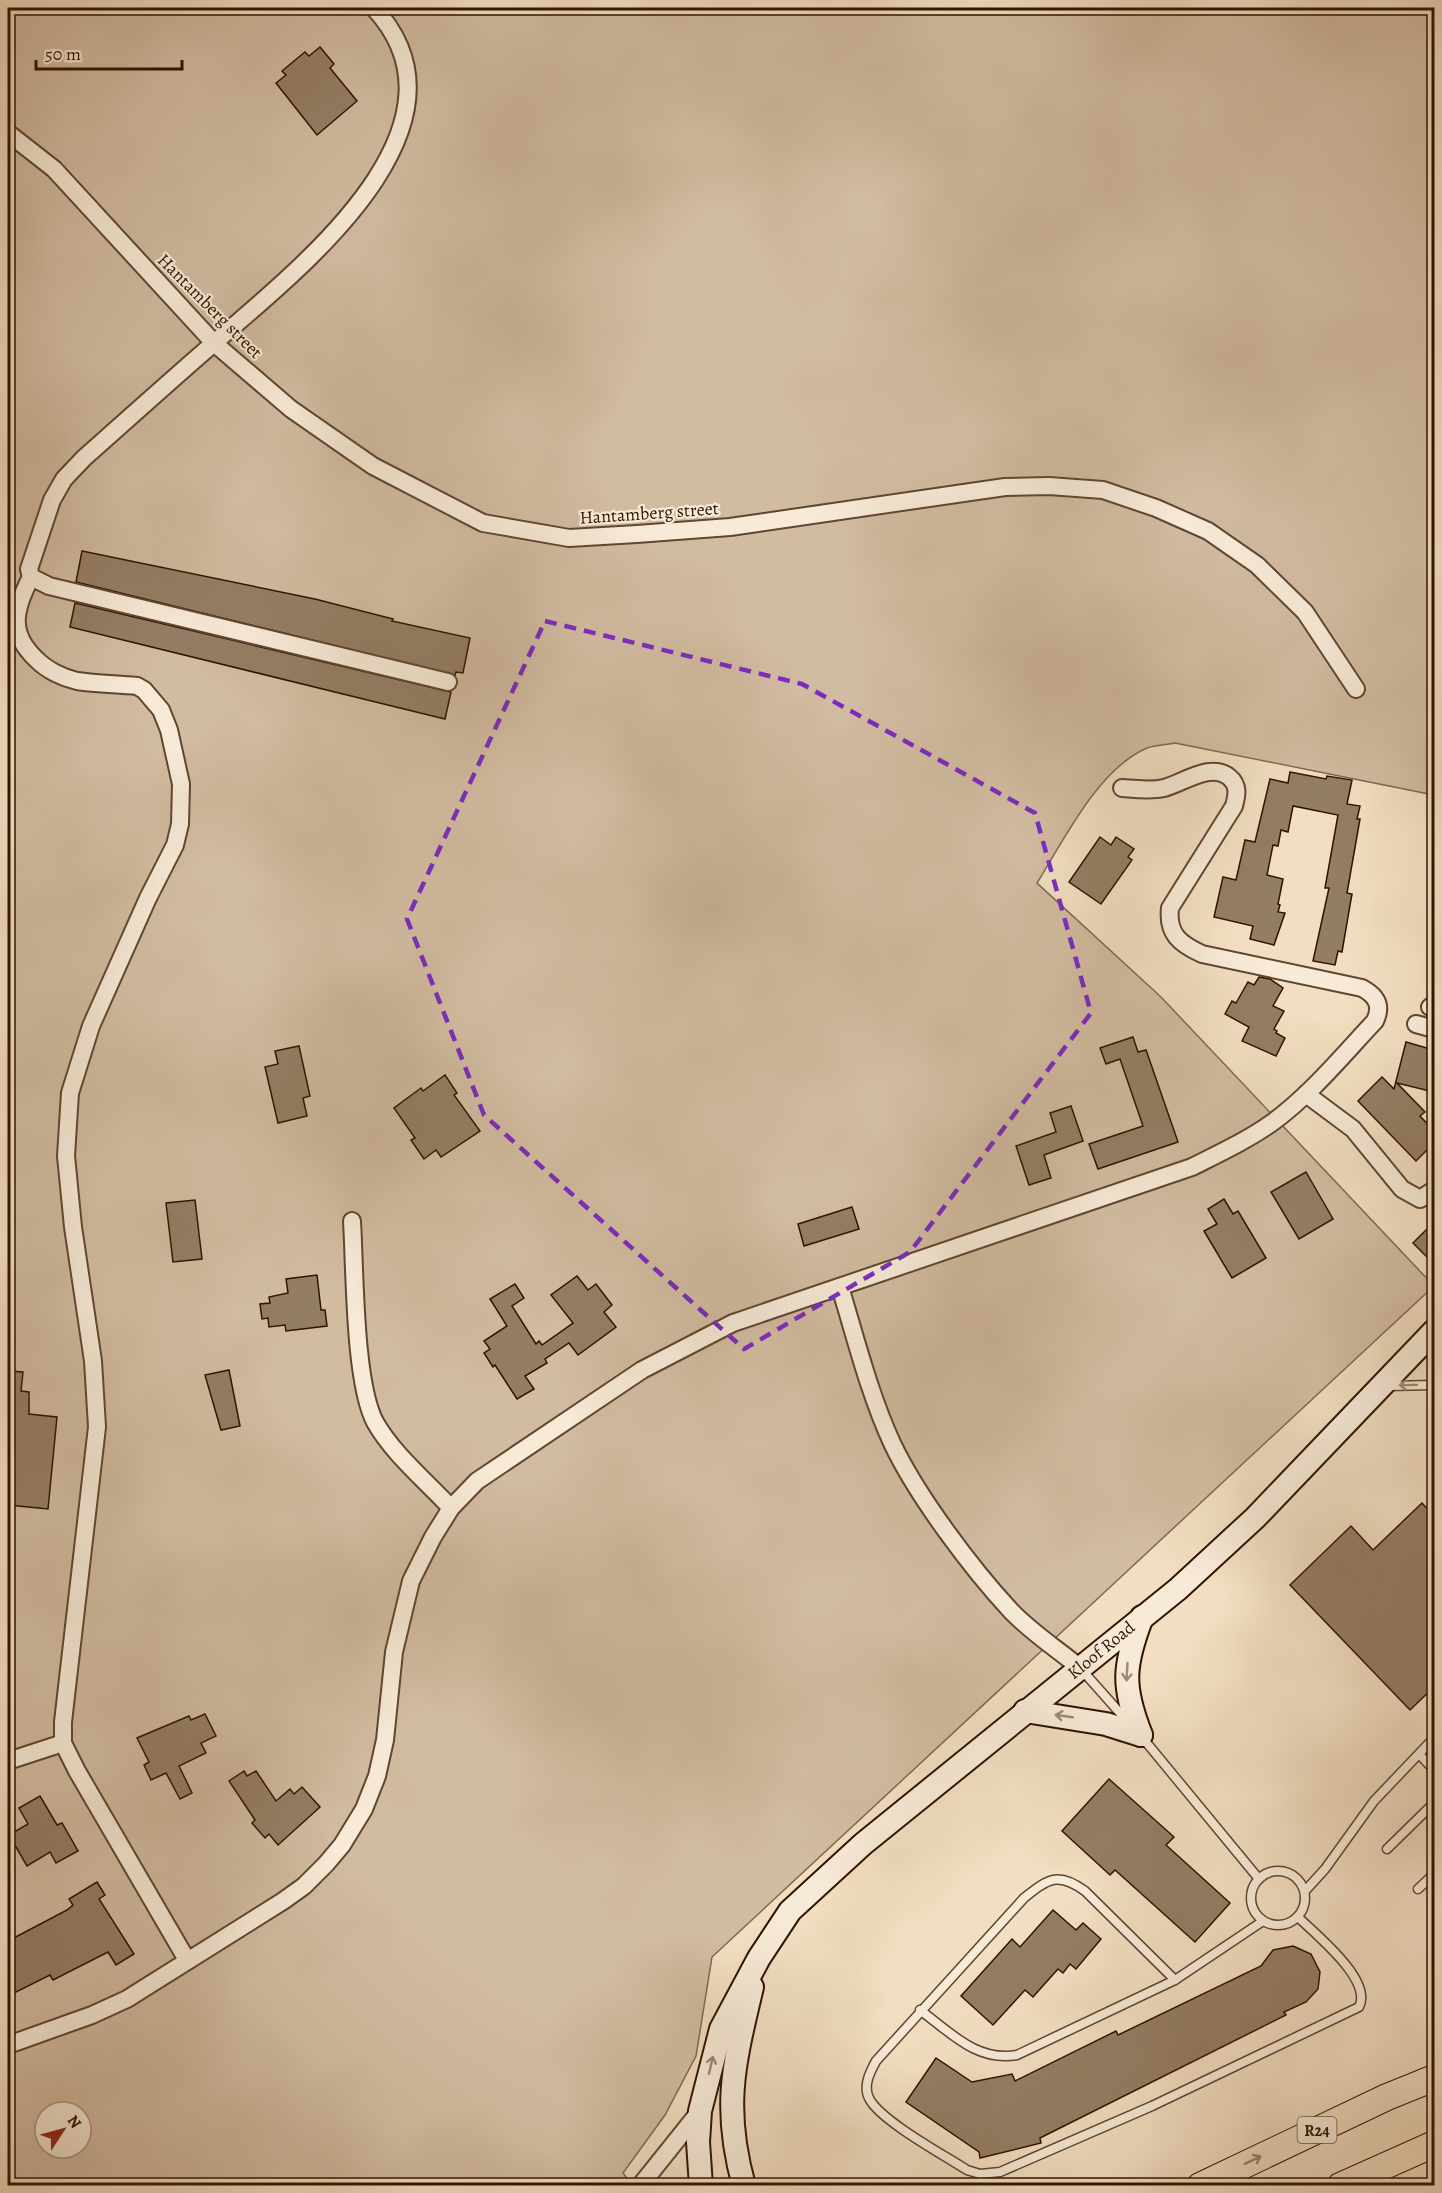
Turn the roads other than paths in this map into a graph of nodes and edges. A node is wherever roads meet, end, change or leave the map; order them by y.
1 (374, 8) edge
2 (8, 134) edge
3 (214, 343) junction
4 (31, 577) junction
5 (447, 682) dead end
6 (1356, 689) dead end
7 (1122, 788) dead end
8 (1416, 1024) dead end
9 (1434, 1029) edge
10 (1306, 1094) junction
11 (1434, 1190) edge
12 (352, 1221) dead end
13 (840, 1287) junction
14 (1434, 1331) edge
15 (1434, 1385) edge
16 (1382, 1386) junction
17 (452, 1508) junction
18 (1142, 1616) junction
19 (1079, 1667) junction
20 (1025, 1711) junction
21 (1141, 1736) junction
22 (1434, 1738) edge
23 (63, 1743) junction
24 (1419, 1754) junction
25 (8, 1761) edge
26 (1434, 1770) edge
27 (1434, 1803) edge
28 (1387, 1849) dead end
29 (1434, 1874) edge
30 (1259, 1879) junction
31 (1418, 1889) dead end
32 (1305, 1891) junction
33 (1298, 1917) junction
34 (1263, 1921) junction
35 (759, 1958) junction
36 (187, 1960) junction
37 (1175, 1980) junction
38 (920, 2010) junction
39 (8, 2045) edge
40 (1434, 2078) edge
41 (700, 2111) junction
42 (1434, 2144) edge
43 (640, 2186) edge
44 (701, 2186) edge
45 (744, 2186) edge
46 (1200, 2186) edge
47 (1340, 2186) edge

1 - 3 street
2 - 3 street, Hantamberg street
3 - 4 street
3 - 6 street, Hantamberg street
4 - 5 street
4 - 23 street
7 - 10 street
8 - 9 street
10 - 11 street
10 - 13 street
12 - 17 street
13 - 17 street
13 - 19 street
14 - 16 street, Kloof Road
15 -> 16 lane
16 - 18 street, Kloof Road
17 - 36 street
18 - 19 street, Kloof Road
18 -> 21 street
19 - 20 street, Kloof Road
19 - 21 lane
21 -> 20 street
20 - 35 street, Kloof Road
21 - 30 lane
22 - 24 lane
23 - 25 street
23 - 36 street
24 - 26 lane
24 - 32 lane
27 - 28 lane
29 - 31 lane
30 - 32 lane
30 - 34 lane
32 - 33 lane
33 - 34 lane
33 - 38 lane
34 - 37 lane
41 -> 35 street
35 - 45 street
36 - 39 street
37 - 38 lane
37 - 38 lane
46 -> 40 main road, R24
41 - 43 street
41 - 44 street
42 - 47 main road

